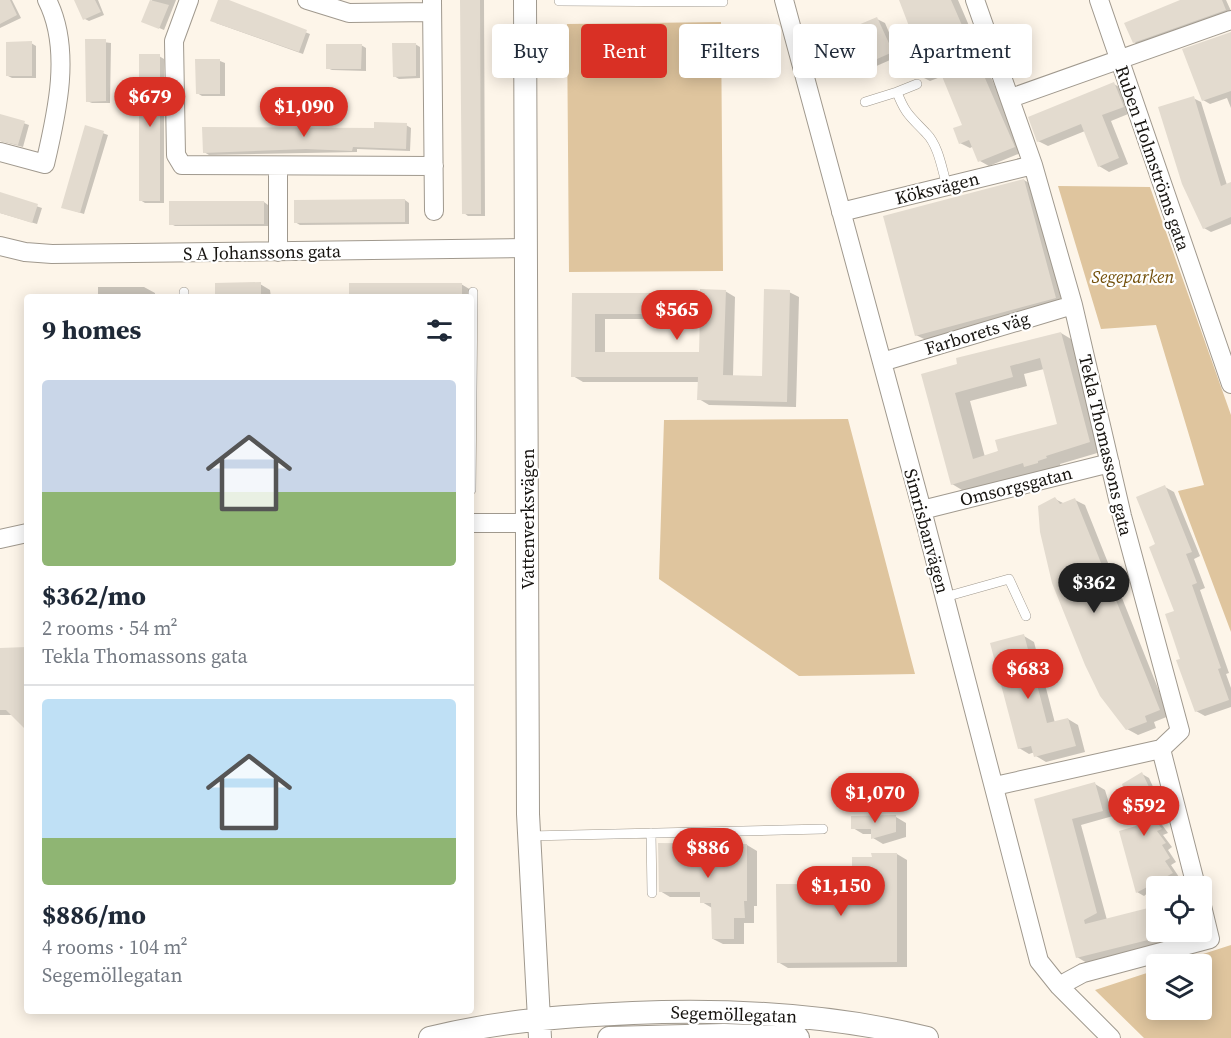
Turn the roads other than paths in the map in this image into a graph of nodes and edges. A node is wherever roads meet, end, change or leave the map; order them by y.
1 (47, 0) edge
2 (189, 0) edge
3 (307, 0) edge
4 (525, 0) edge
5 (684, 0) edge
6 (975, 0) edge
7 (1099, 0) edge
8 (559, 1) edge
9 (723, 2) dead end
10 (789, 2) edge
11 (432, 6) edge
12 (1231, 20) edge
13 (1119, 62) junction
14 (917, 84) dead end
15 (897, 92) junction
16 (1011, 98) junction
17 (865, 102) dead end
18 (0, 152) edge
19 (1033, 165) junction
20 (278, 166) junction
21 (434, 166) junction
22 (946, 186) junction
23 (434, 211) dead end
24 (842, 212) junction
25 (0, 246) edge
26 (526, 248) junction
27 (278, 252) junction
28 (1072, 305) junction
29 (882, 362) junction
30 (1231, 384) edge
31 (1110, 463) junction
32 (922, 510) junction
33 (474, 523) edge
34 (527, 523) junction
35 (24, 533) edge
36 (0, 539) edge
37 (945, 597) junction
38 (1026, 616) dead end
39 (1161, 749) junction
40 (995, 786) junction
41 (823, 829) dead end
42 (651, 833) junction
43 (529, 836) junction
44 (1193, 876) edge
45 (652, 893) dead end
46 (1199, 942) edge
47 (1059, 986) junction
48 (539, 1028) edge
49 (430, 1038) edge
50 (609, 1038) edge
51 (798, 1038) edge
52 (927, 1038) edge
53 (1111, 1038) edge

1 - 18 street
2 - 20 street
3 - 11 street
4 - 26 street, Vattenverksvägen
5 - 8 lane
5 - 9 lane
6 - 16 street, Tekla Thomassons gata
7 - 13 street, Ruben Holmströms gata
10 - 24 street, Simrisbanvägen
11 - 21 street
12 - 13 street
13 - 16 street
13 - 30 street, Ruben Holmströms gata
14 - 15 lane
15 - 17 lane
15 - 22 lane
16 - 19 street, Tekla Thomassons gata
19 - 22 street, Köksvägen
19 - 28 street, Tekla Thomassons gata
20 - 21 street
20 - 27 street
21 - 23 street
22 - 24 street, Köksvägen
24 - 29 street, Simrisbanvägen
25 - 27 street, S A Johanssons gata
26 - 27 street, S A Johanssons gata
26 - 34 street, Vattenverksvägen
28 - 29 street, Farborets väg
28 - 31 street, Tekla Thomassons gata
29 - 32 street, Simrisbanvägen
31 - 32 street, Omsorgsgatan
31 - 39 street, Tekla Thomassons gata
32 - 37 street, Simrisbanvägen
33 - 34 street
34 - 43 street, Vattenverksvägen
35 - 36 street
37 - 38 lane
37 - 40 street, Simrisbanvägen
39 - 40 street
39 - 44 street
40 - 47 street, Simrisbanvägen
41 - 42 lane
42 - 43 lane
42 - 45 lane
43 - 48 street, Vattenverksvägen
46 - 47 street
47 - 53 street, Simrisbanvägen
48 - 49 street, Segemöllegatan
48 - 52 street, Segemöllegatan
50 - 51 street, Segemöllegatan

